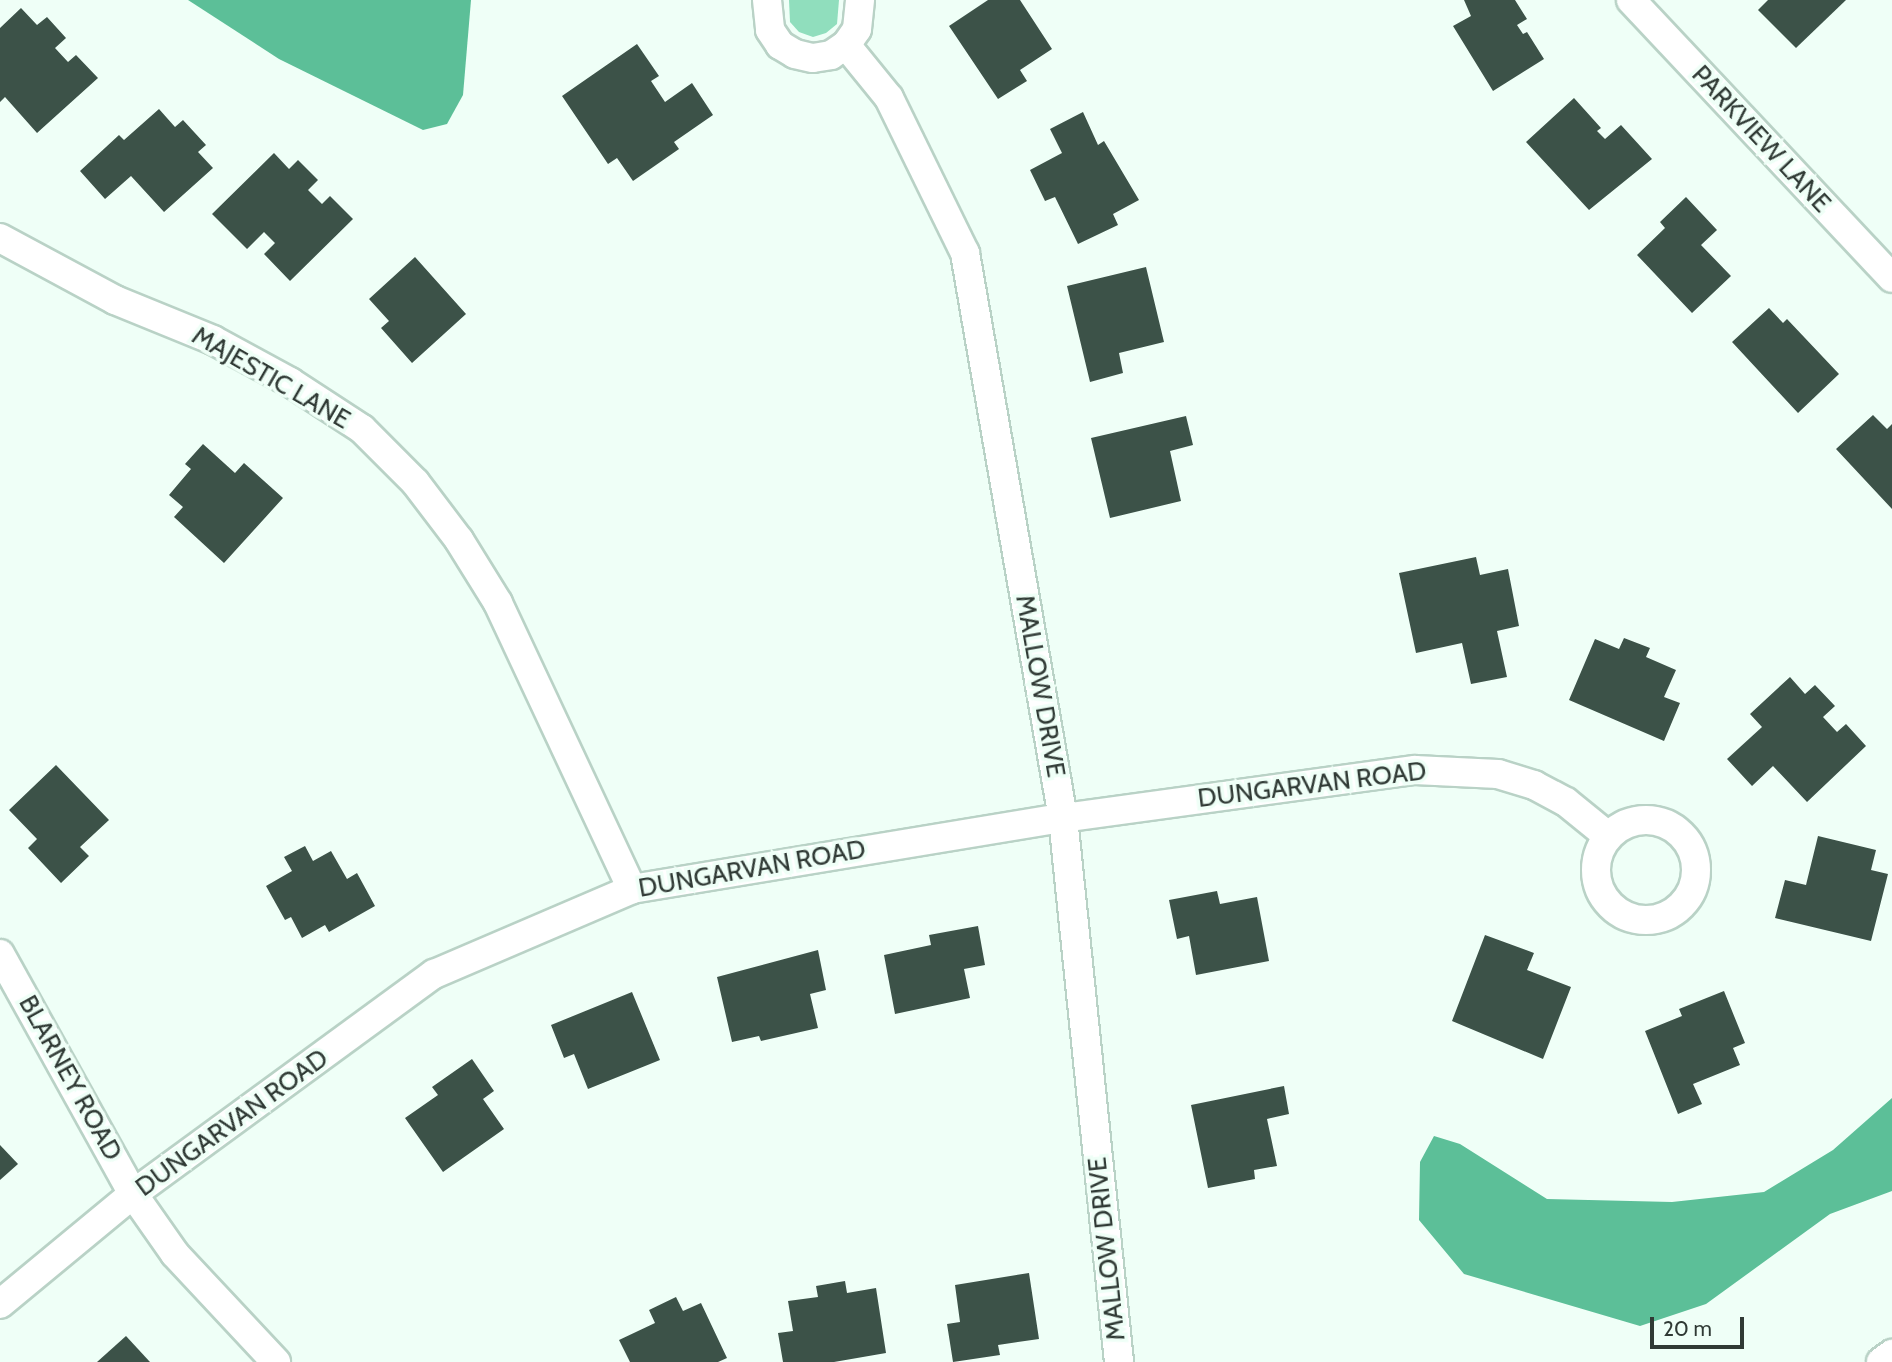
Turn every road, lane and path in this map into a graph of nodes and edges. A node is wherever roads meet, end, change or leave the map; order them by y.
1 (767, 0) edge
2 (860, 0) edge
3 (1632, 0) edge
4 (846, 45) junction
5 (0, 238) edge
6 (1892, 278) edge
7 (1063, 818) junction
8 (1608, 836) dead end
9 (632, 889) junction
10 (0, 954) edge
11 (133, 1194) junction
12 (0, 1304) edge
13 (1892, 1354) edge
14 (276, 1362) edge
15 (1119, 1362) edge
16 (1881, 1362) edge

1 - 4 street
2 - 4 street
3 - 6 street, PARKVIEW LANE
4 - 7 street, MALLOW DRIVE
5 - 9 street, MAJESTIC LANE
7 - 8 street, DUNGARVAN ROAD
7 - 9 street, DUNGARVAN ROAD
7 - 15 street, MALLOW DRIVE
9 - 11 street, DUNGARVAN ROAD
10 - 11 street, BLARNEY ROAD
11 - 12 street, DUNGARVAN ROAD
11 - 14 street, BLARNEY ROAD
13 - 16 street

